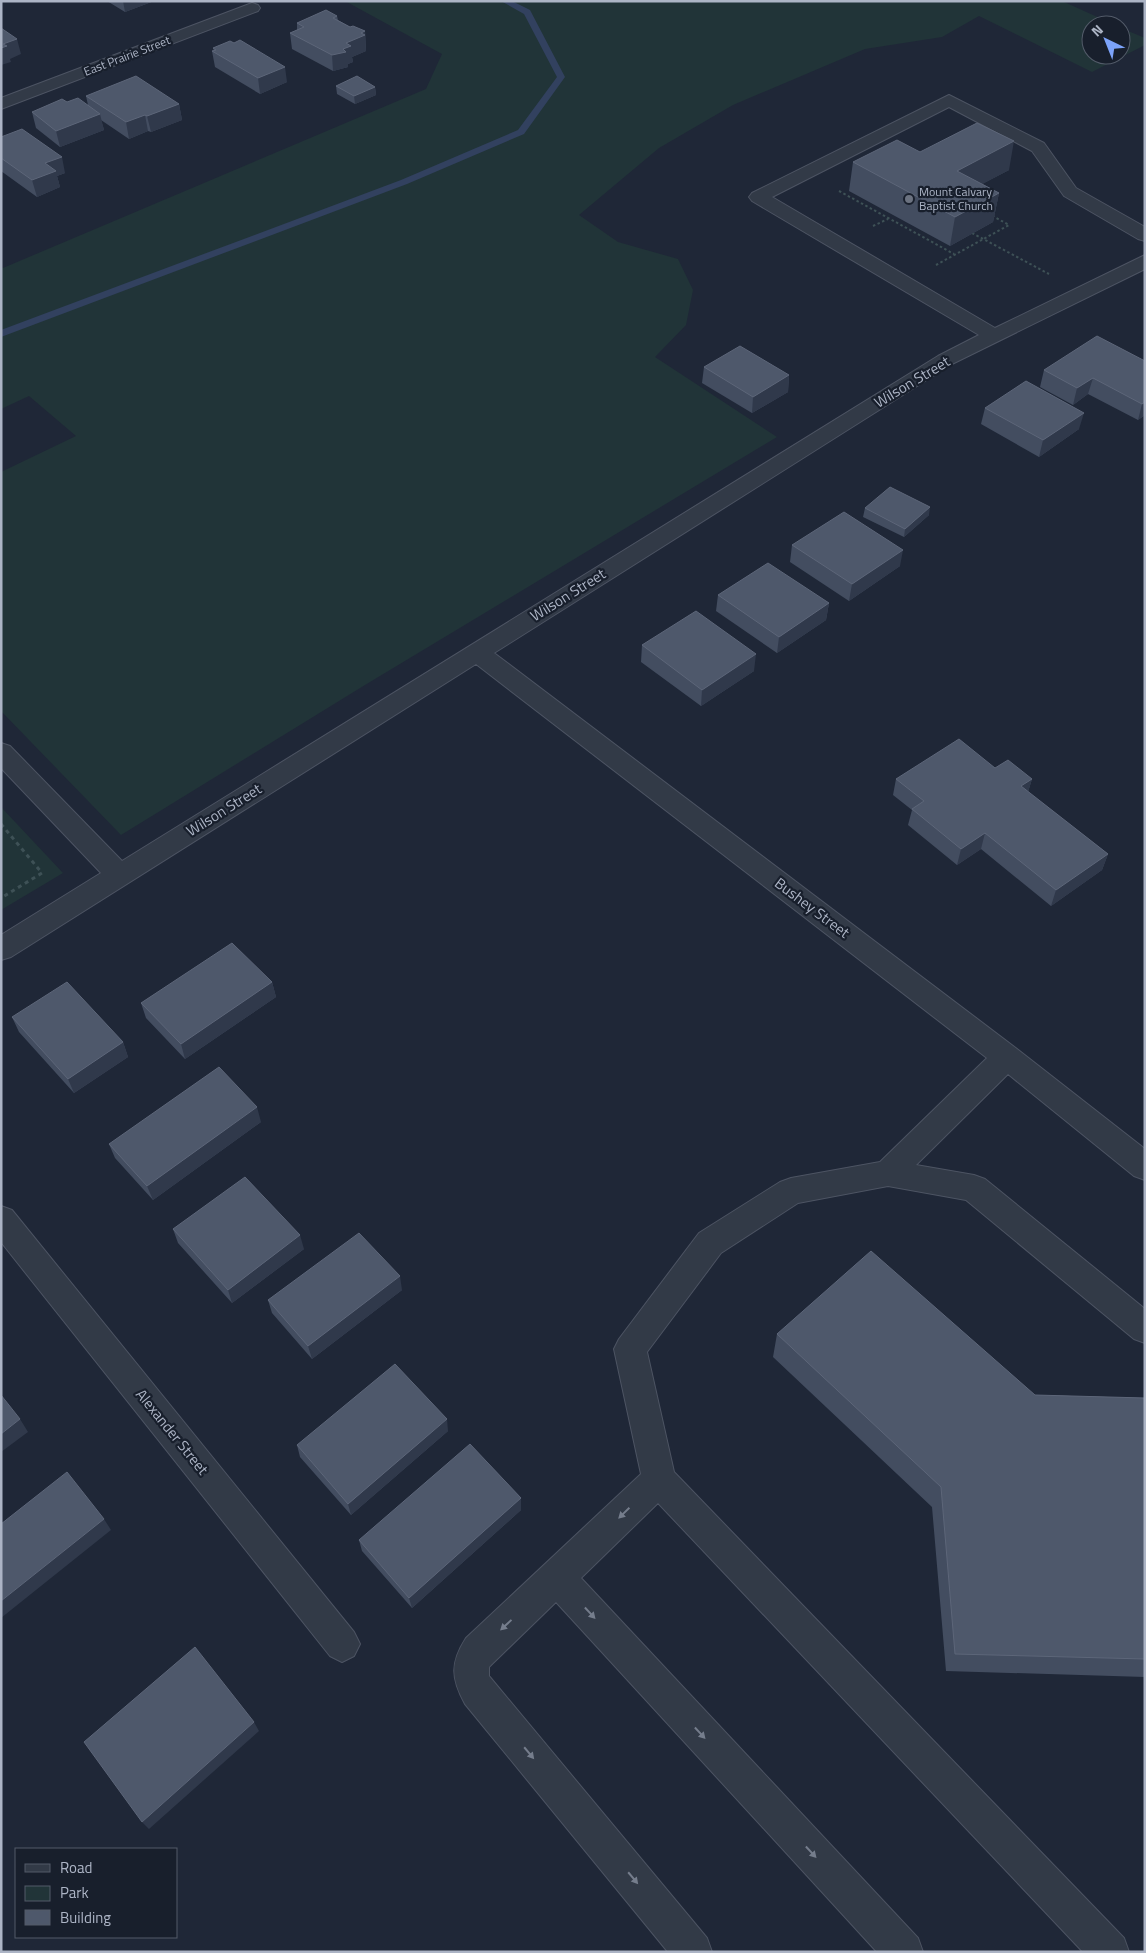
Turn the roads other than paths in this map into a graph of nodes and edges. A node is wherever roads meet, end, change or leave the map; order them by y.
1 (252, 8) dead end
2 (1, 104) edge
3 (1145, 235) edge
4 (1145, 261) edge
5 (995, 336) junction
6 (477, 652) junction
7 (1, 752) edge
8 (120, 876) junction
9 (1, 949) edge
10 (1007, 1057) junction
11 (1145, 1167) edge
12 (888, 1173) junction
13 (1, 1219) edge
14 (1145, 1329) edge
15 (659, 1480) junction
16 (557, 1578) junction
17 (342, 1644) dead end
18 (694, 1952) edge
19 (904, 1952) edge
20 (1110, 1952) edge

1 - 2 street, East Prairie Street
3 - 5 street
4 - 5 street, Wilson Street
5 - 6 street, Wilson Street
6 - 8 street, Wilson Street
6 - 10 street, Bushey Street
7 - 8 street
8 - 9 street, Wilson Street
10 - 11 street, Bushey Street
10 - 12 street
12 - 14 street
12 - 15 street
13 - 17 street, Alexander Street
15 -> 16 street
15 - 20 street
16 -> 18 street
16 -> 19 street

